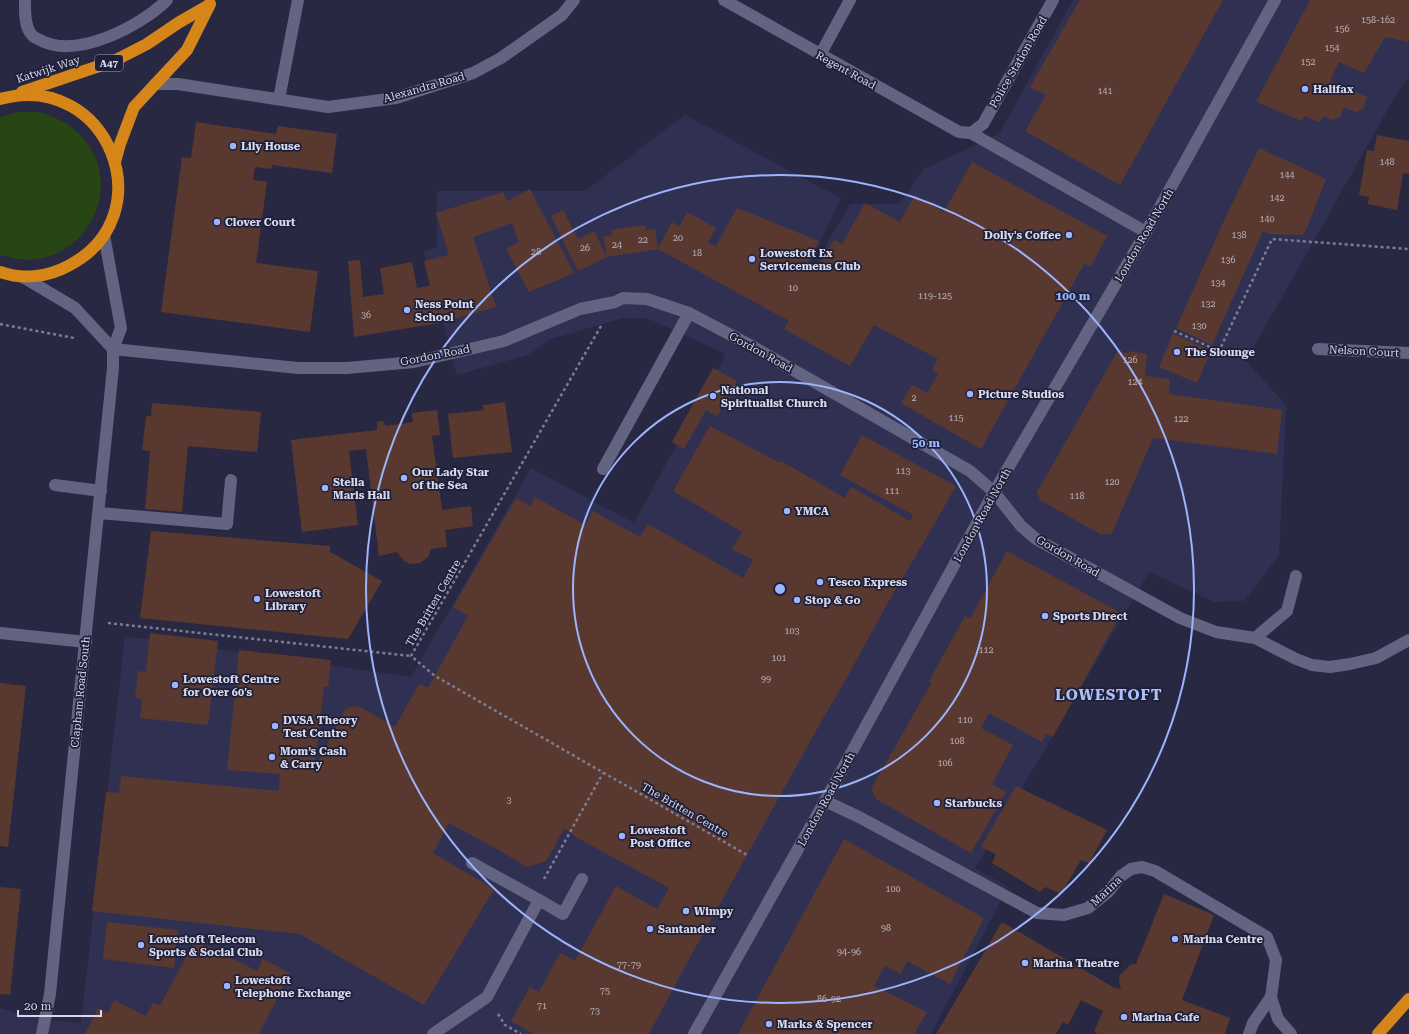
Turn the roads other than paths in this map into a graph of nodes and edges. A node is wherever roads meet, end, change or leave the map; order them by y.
1 (25, 0) edge
2 (167, 0) edge
3 (298, 0) edge
4 (574, 0) edge
5 (724, 0) edge
6 (850, 0) edge
7 (1053, 0) edge
8 (1275, 0) edge
9 (210, 3) edge
10 (820, 55) junction
11 (155, 84) junction
12 (0, 99) edge
13 (279, 99) junction
14 (971, 134) junction
15 (115, 162) junction
16 (1146, 232) junction
17 (104, 235) junction
18 (0, 272) edge
19 (22, 277) junction
20 (689, 313) junction
21 (113, 349) junction
22 (1318, 349) dead end
23 (1409, 353) edge
24 (603, 470) dead end
25 (231, 480) dead end
26 (55, 485) dead end
27 (101, 491) junction
28 (994, 492) junction
29 (99, 513) junction
30 (1296, 576) dead end
31 (0, 633) edge
32 (1255, 638) junction
33 (1409, 640) edge
34 (86, 642) junction
35 (826, 801) junction
36 (472, 863) dead end
37 (582, 879) dead end
38 (537, 899) junction
39 (1271, 997) junction
40 (1409, 999) edge
41 (42, 1034) edge
42 (432, 1034) edge
43 (694, 1034) edge
44 (1249, 1034) edge
45 (1291, 1034) edge
46 (1378, 1034) edge

1 - 2 street
3 - 13 street
4 - 13 street, Alexandra Road
5 - 10 street, Regent Road
6 - 10 street
7 - 14 street, Police Station Road
8 - 16 street, London Road North
9 - 11 highway, Katwijk Way / A47
9 - 12 highway, Katwijk Way / A47
10 - 14 street, Regent Road
11 - 13 street, Alexandra Road
11 - 15 highway, Katwijk Way / A47
12 - 15 highway
14 - 16 street, Regent Road
15 - 17 highway
16 - 28 street, London Road North
17 - 19 highway
17 - 21 street, Clapham Road South
18 - 19 highway
19 - 21 street
20 - 21 street, Gordon Road
20 - 24 street
20 - 28 street, Gordon Road
21 - 27 street, Clapham Road South
22 - 23 street, Nelson Court
25 - 29 street
26 - 27 street
27 - 29 street, Clapham Road South
28 - 32 street, Gordon Road
28 - 35 street, London Road North
29 - 34 street, Clapham Road South
30 - 32 street
31 - 34 street
32 - 33 street, Gordon Road
34 - 41 street, Clapham Road South
35 - 39 street, Marina
35 - 43 street, London Road North
36 - 38 street
37 - 38 street
38 - 42 street
39 - 44 street
39 - 45 street, Marina
40 - 46 highway

